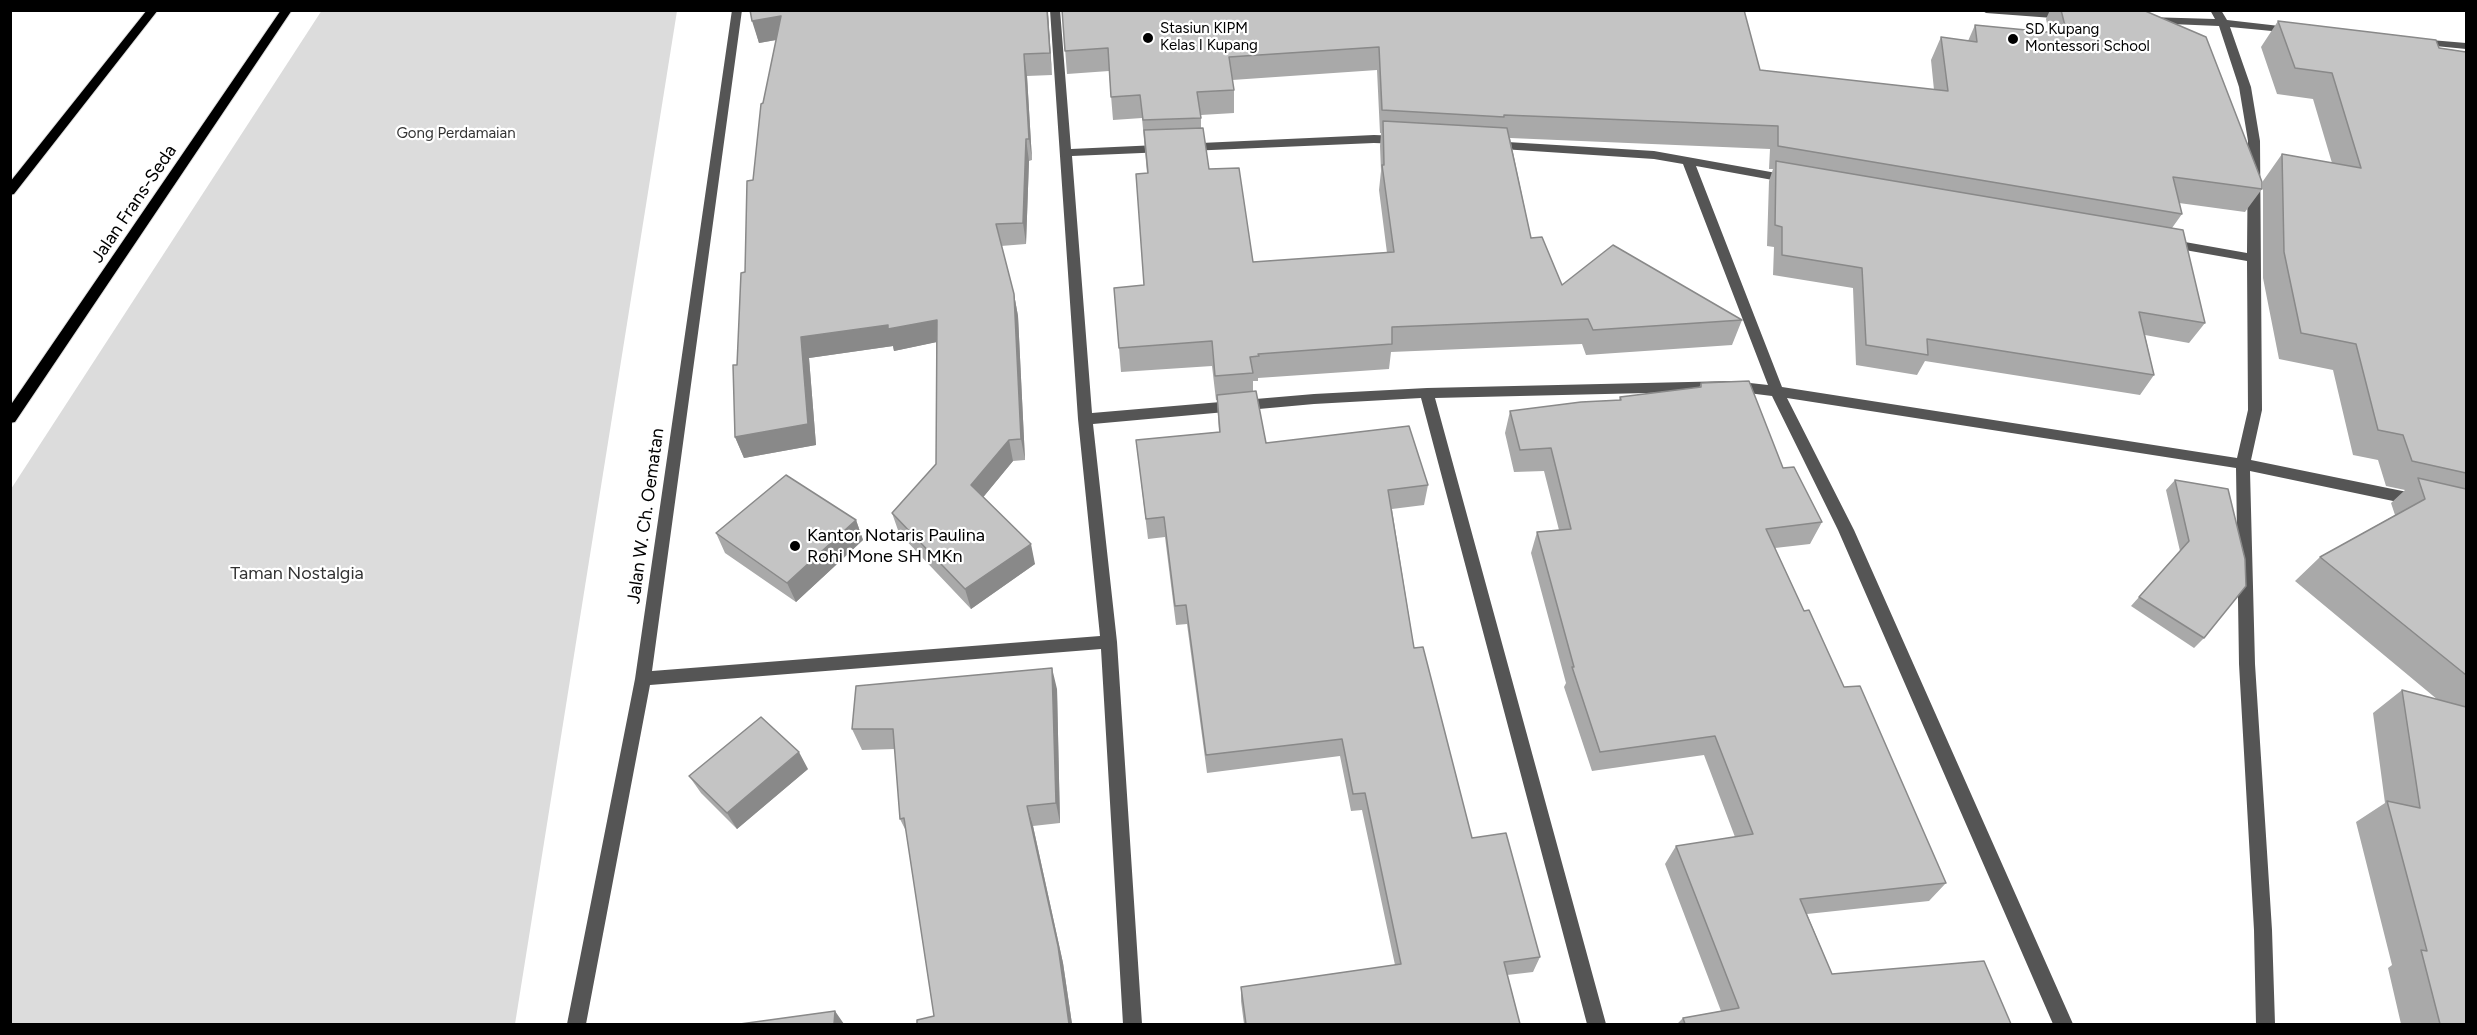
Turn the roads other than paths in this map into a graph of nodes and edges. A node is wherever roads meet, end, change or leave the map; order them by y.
1 (153, 10) edge
2 (287, 10) edge
3 (738, 10) edge
4 (1055, 10) edge
5 (1986, 10) edge
6 (2074, 17) edge
7 (2219, 17) edge
8 (2132, 19) edge
9 (2304, 31) edge
10 (2409, 41) edge
11 (2466, 46) edge
12 (1409, 141) edge
13 (1479, 145) edge
14 (1065, 153) junction
15 (1688, 161) junction
16 (1806, 182) edge
17 (10, 191) edge
18 (2160, 242) edge
19 (2254, 258) junction
20 (1777, 391) junction
21 (1427, 393) junction
22 (10, 418) edge
23 (1085, 419) junction
24 (2242, 464) junction
25 (2433, 504) edge
26 (1109, 642) junction
27 (643, 679) junction
28 (576, 1024) edge
29 (1133, 1024) edge
30 (1597, 1024) edge
31 (2063, 1024) edge
32 (2266, 1024) edge

1 - 17 main road
2 - 22 main road, Jalan Frans-Seda
3 - 27 street, Jalan W. Ch. Oematan
4 - 14 street
5 - 6 street
7 - 8 street
7 - 9 street
7 - 19 street
10 - 11 street
12 - 14 street
13 - 15 street
14 - 23 street
15 - 16 street
15 - 20 street
18 - 19 street
19 - 24 street
20 - 21 street
20 - 24 street
20 - 31 street
21 - 23 street
21 - 30 street
23 - 26 street
24 - 25 street
24 - 32 street
26 - 27 street
26 - 29 street
27 - 28 street, Jalan W. Ch. Oematan

